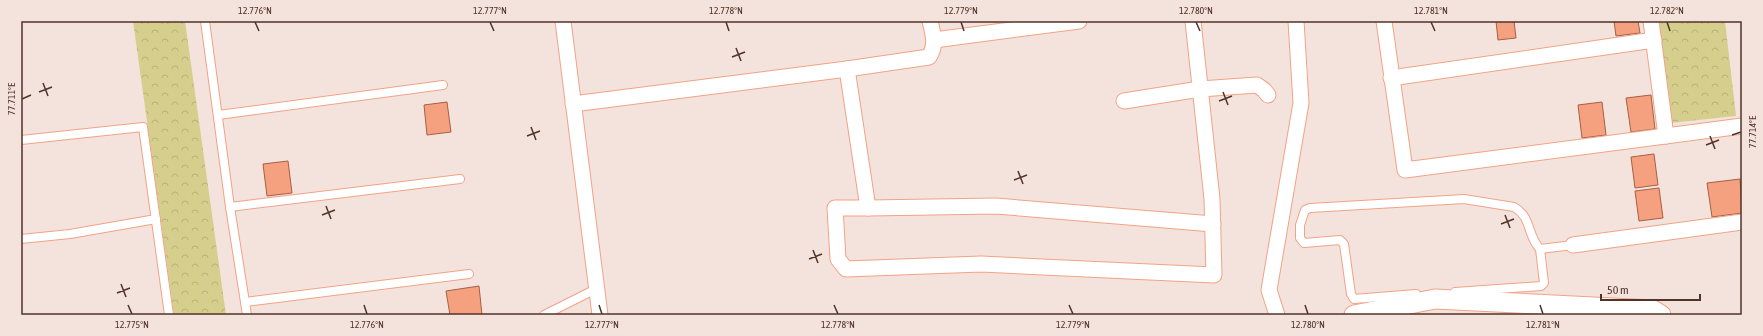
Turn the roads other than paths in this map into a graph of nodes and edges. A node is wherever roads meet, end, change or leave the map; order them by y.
1 (205, 21) edge
2 (563, 21) edge
3 (930, 21) edge
4 (1079, 21) edge
5 (1193, 21) edge
6 (1296, 21) edge
7 (1384, 21) edge
8 (1651, 21) edge
9 (934, 40) junction
10 (1654, 40) junction
11 (847, 69) junction
12 (1391, 78) junction
13 (444, 85) dead end
14 (1200, 89) junction
15 (1268, 95) dead end
16 (1124, 101) dead end
17 (574, 104) junction
18 (218, 115) junction
19 (1742, 126) edge
20 (1666, 136) junction
21 (21, 140) edge
22 (460, 179) dead end
23 (230, 207) junction
24 (868, 208) junction
25 (156, 219) junction
26 (1742, 222) edge
27 (1213, 224) junction
28 (21, 239) edge
29 (1573, 244) joint
30 (1540, 249) junction
31 (469, 274) dead end
32 (596, 289) junction
33 (245, 302) junction
34 (170, 315) edge
35 (247, 315) edge
36 (544, 315) edge
37 (600, 315) edge
38 (1277, 315) edge
39 (1354, 315) edge
40 (1661, 315) edge

1 - 18 lane
2 - 17 street
3 - 9 street
4 - 9 street
5 - 14 street
6 - 38 street
7 - 12 street
8 - 10 street
9 - 11 street
10 - 12 street
10 - 20 street
11 - 17 street
11 - 24 street
12 - 20 street
13 - 18 lane
14 - 15 street
14 - 16 street
14 - 27 street
17 - 32 street
18 - 23 lane
19 - 20 street
21 - 25 lane
22 - 23 lane
23 - 33 lane
24 - 27 street
24 - 27 street
25 - 28 lane
25 - 34 lane
26 - 29 street
29 - 30 lane
30 - 30 lane
31 - 33 lane
32 - 36 lane
32 - 37 street
33 - 35 lane
39 - 40 street

